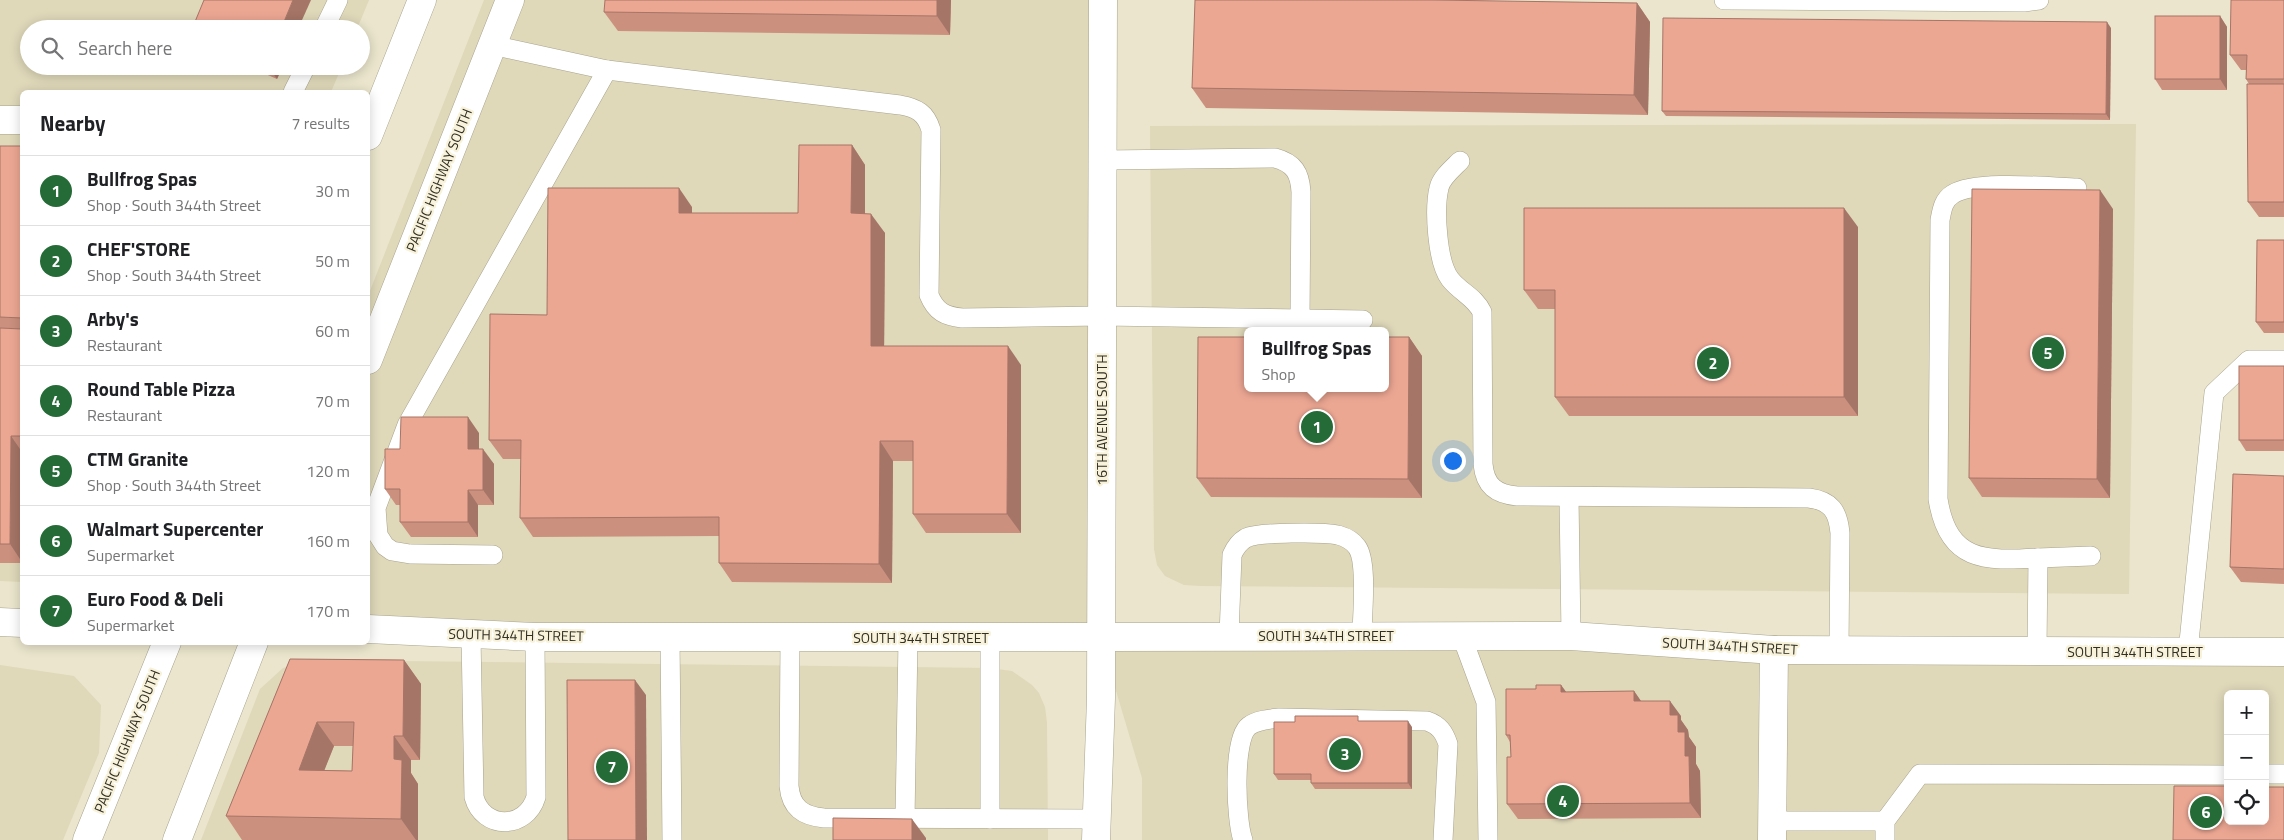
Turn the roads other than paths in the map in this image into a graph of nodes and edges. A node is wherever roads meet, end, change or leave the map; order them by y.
1 (338, 0) edge
2 (422, 0) edge
3 (510, 0) edge
4 (1103, 0) edge
5 (1724, 0) edge
6 (2039, 0) edge
7 (328, 20) edge
8 (492, 45) junction
9 (608, 70) junction
10 (302, 75) edge
11 (294, 90) edge
12 (0, 120) edge
13 (20, 120) edge
14 (370, 127) edge
15 (1104, 160) junction
16 (1460, 161) dead end
17 (2077, 188) edge
18 (1102, 316) junction
19 (1300, 320) junction
20 (1363, 320) dead end
21 (370, 355) edge
22 (2284, 360) edge
23 (1569, 497) junction
24 (493, 555) dead end
25 (2091, 556) dead end
26 (2038, 558) junction
27 (0, 622) edge
28 (20, 623) edge
29 (370, 629) edge
30 (1362, 635) junction
31 (471, 636) junction
32 (670, 636) junction
33 (1230, 636) junction
34 (1571, 636) junction
35 (535, 637) junction
36 (790, 637) junction
37 (1100, 637) junction
38 (1462, 637) junction
39 (990, 638) junction
40 (908, 639) junction
41 (166, 645) edge
42 (253, 645) edge
43 (1774, 650) junction
44 (1839, 651) junction
45 (2037, 651) junction
46 (2188, 652) junction
47 (2284, 652) edge
48 (2224, 774) edge
49 (2269, 774) edge
50 (2284, 774) edge
51 (905, 819) junction
52 (990, 819) junction
53 (1885, 820) junction
54 (1096, 829) edge
55 (1772, 830) edge
56 (88, 840) edge
57 (177, 840) edge
58 (672, 840) edge
59 (1243, 840) edge
60 (1443, 840) edge
61 (1488, 840) edge
62 (1885, 840) edge

1 - 7 lane
2 - 14 street
3 - 8 street, PACIFIC HIGHWAY SOUTH
4 - 15 street, 16TH AVENUE SOUTH
5 - 6 lane
8 - 9 lane
8 - 21 street, PACIFIC HIGHWAY SOUTH
9 - 18 lane
9 - 24 lane
10 - 11 lane
12 - 13 street
15 - 18 street, 16TH AVENUE SOUTH
15 - 19 lane
16 - 23 lane
17 - 26 lane
18 - 19 lane
18 - 37 street, 16TH AVENUE SOUTH
19 - 20 lane
22 - 46 lane
23 - 34 lane
23 - 44 lane
25 - 26 lane
26 - 45 lane
27 - 28 street
29 - 31 street, SOUTH 344TH STREET
30 - 33 street, SOUTH 344TH STREET
30 - 33 lane
30 - 38 street, SOUTH 344TH STREET
31 - 35 street, SOUTH 344TH STREET
31 - 35 lane
32 - 35 street, SOUTH 344TH STREET
32 - 36 street, SOUTH 344TH STREET
32 - 58 lane
33 - 37 street, SOUTH 344TH STREET
34 - 38 street, SOUTH 344TH STREET
34 - 43 street, SOUTH 344TH STREET
36 - 40 street, SOUTH 344TH STREET
36 - 51 lane
37 - 39 street, SOUTH 344TH STREET
37 - 54 street, 16TH AVENUE SOUTH
38 - 61 lane
39 - 40 street, SOUTH 344TH STREET
39 - 52 lane
40 - 51 lane
41 - 56 street, PACIFIC HIGHWAY SOUTH
42 - 57 street
43 - 44 street, SOUTH 344TH STREET
43 - 55 street
44 - 45 street, SOUTH 344TH STREET
45 - 46 street, SOUTH 344TH STREET
46 - 47 street, SOUTH 344TH STREET
48 - 53 lane
49 - 50 lane
51 - 52 lane
52 - 54 lane
53 - 55 lane
53 - 62 lane
59 - 60 lane

